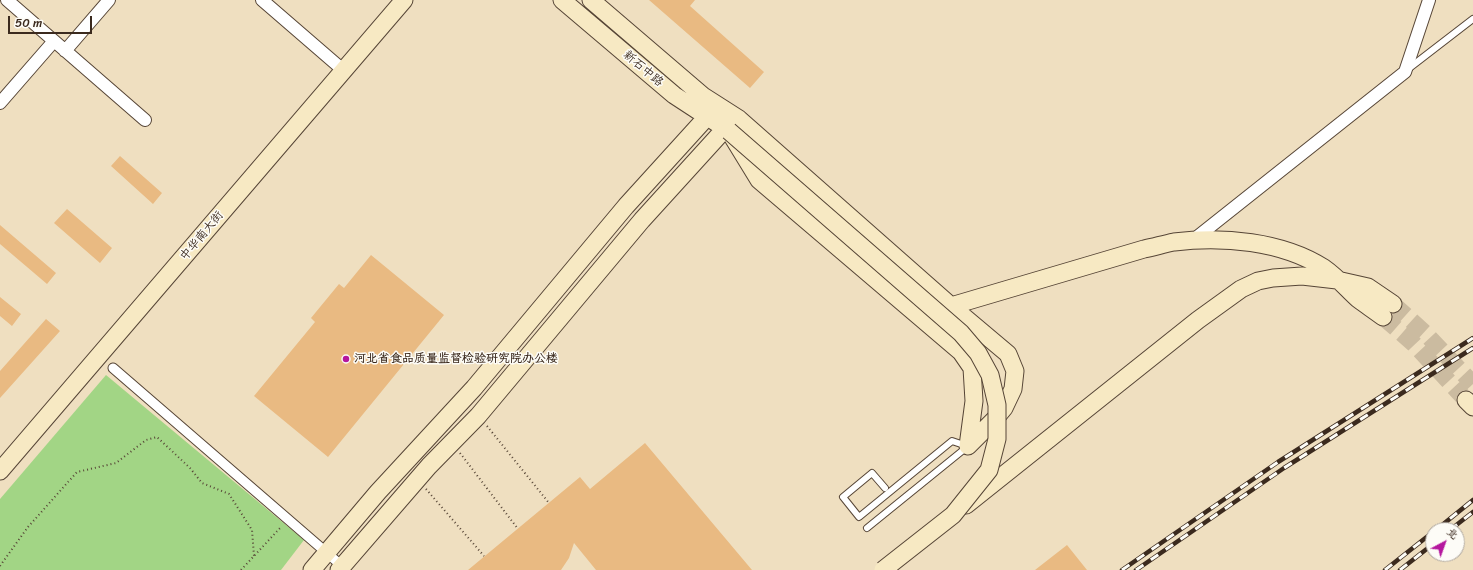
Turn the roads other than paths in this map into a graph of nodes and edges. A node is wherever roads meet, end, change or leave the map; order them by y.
1 (7, 0) edge
2 (109, 0) edge
3 (262, 0) edge
4 (389, 0) edge
5 (404, 0) edge
6 (562, 0) edge
7 (591, 0) edge
8 (1429, 0) edge
9 (1473, 19) edge
10 (54, 41) junction
11 (66, 51) junction
12 (339, 66) junction
13 (1405, 72) junction
14 (0, 103) edge
15 (712, 111) junction
16 (145, 120) dead end
17 (730, 126) junction
18 (1192, 241) junction
19 (1337, 280) junction
20 (951, 306) junction
21 (1388, 311) tunnel mouth
22 (922, 318) junction
23 (113, 368) dead end
24 (968, 446) junction
25 (0, 455) edge
26 (0, 472) edge
27 (885, 488) dead end
28 (953, 515) junction
29 (867, 528) dead end
30 (326, 552) junction
31 (340, 568) edge
32 (312, 570) edge
33 (883, 570) edge

1 - 10 street
2 - 11 street
3 - 12 street
4 - 12 main road, 中华南大街
5 - 12 main road, 中华南大街
6 - 15 main road, 新石中路
7 - 15 main road, 新石中路
8 - 13 street
9 - 13 lane
10 - 11 street
10 - 14 street
11 - 16 street
12 - 25 main road, 中华南大街
12 - 26 main road, 中华南大街
13 - 18 street
15 - 17 main road
15 - 30 main road
17 - 20 main road
17 - 22 main road
17 - 28 main road, bridge
17 - 31 main road
18 - 19 main road
18 - 20 main road
19 - 21 main road
19 - 28 main road, bridge
20 - 22 main road
20 - 24 main road
22 - 24 main road
23 - 30 street
24 - 27 lane
24 - 29 lane
28 - 33 main road, bridge
30 - 31 street
30 - 32 main road

